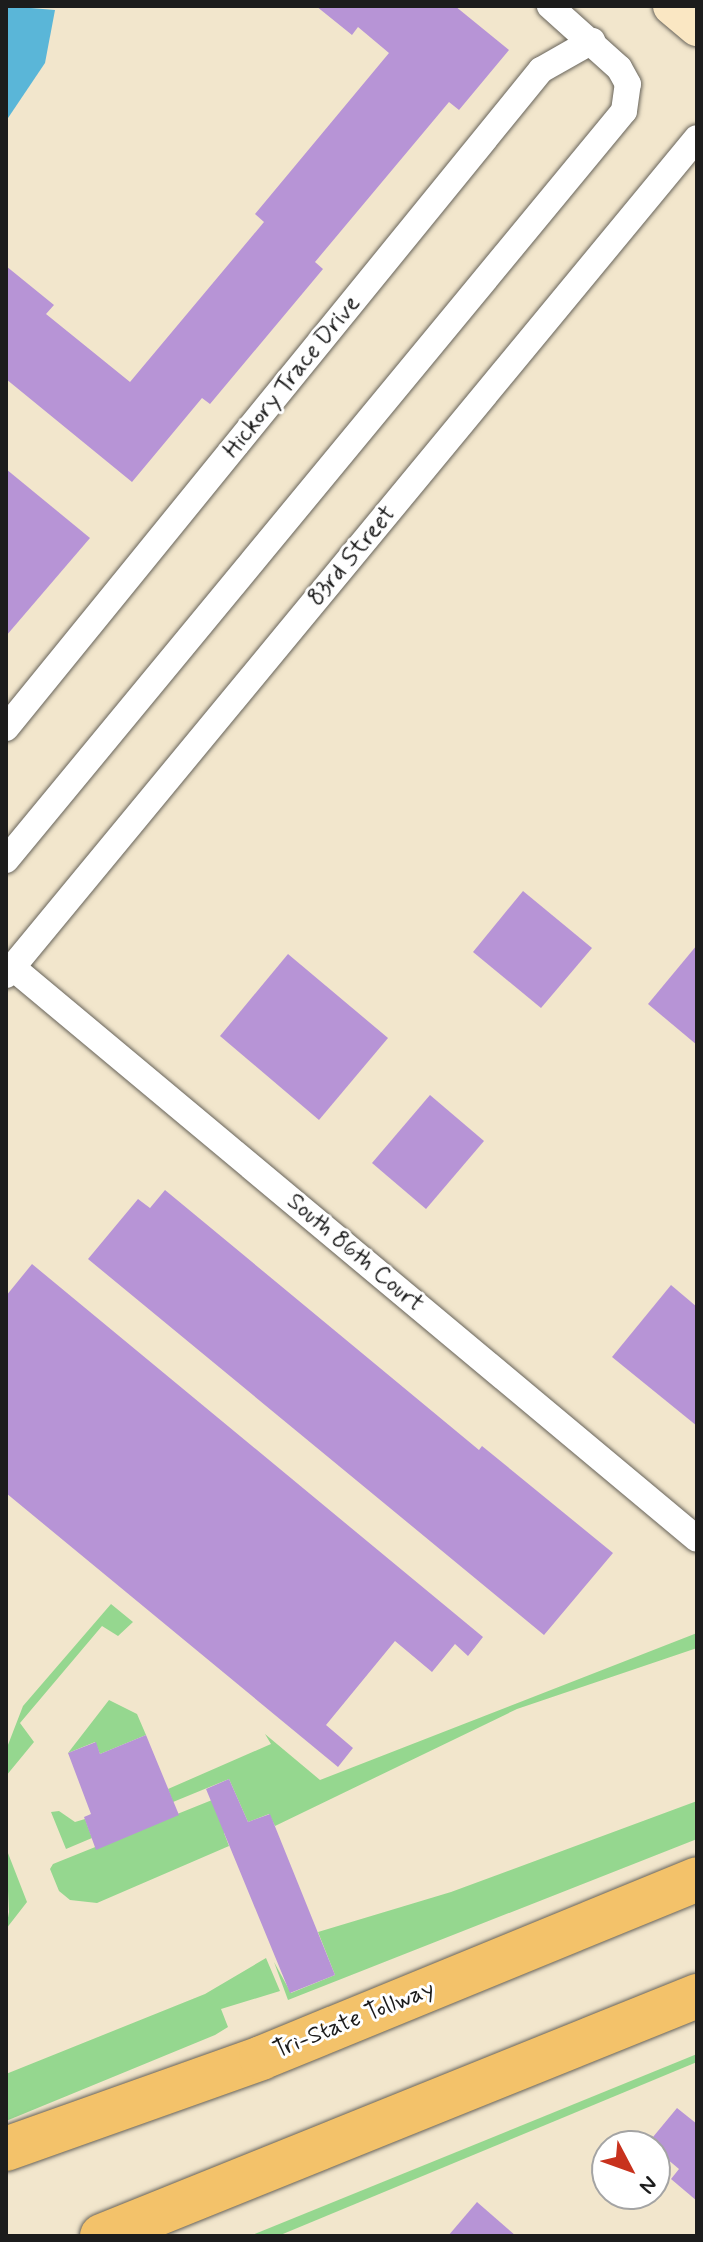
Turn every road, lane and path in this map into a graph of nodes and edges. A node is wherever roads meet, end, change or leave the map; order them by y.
1 (550, 6) edge
2 (672, 6) edge
3 (697, 27) edge
4 (592, 41) junction
5 (697, 138) edge
6 (6, 728) edge
7 (6, 860) edge
8 (9, 971) edge
9 (697, 1539) edge
10 (697, 1879) edge
11 (697, 1996) edge
12 (6, 2149) edge
13 (102, 2236) edge

1 - 4 street
2 - 3 street
4 - 6 street, Hickory Trace Drive
4 - 7 street
5 - 8 street, 83rd Street
8 - 9 street, South 86th Court
10 - 12 highway, Tri-State Tollway
11 - 13 highway

